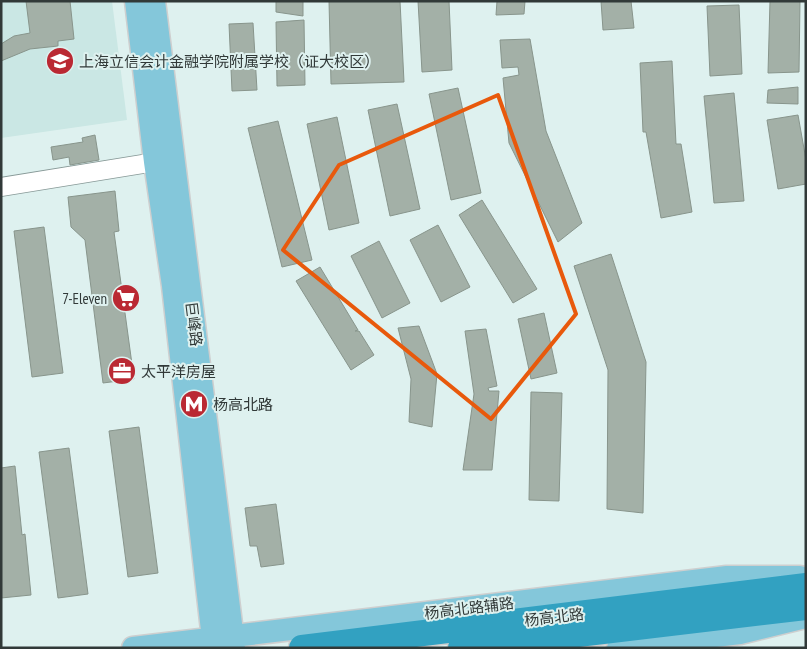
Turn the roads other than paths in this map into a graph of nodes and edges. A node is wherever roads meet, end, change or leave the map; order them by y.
1 (136, 1) edge
2 (154, 1) edge
3 (155, 162) junction
4 (1, 187) edge
5 (806, 577) edge
6 (806, 586) edge
7 (806, 607) edge
8 (683, 611) junction
9 (806, 617) edge
10 (223, 642) edge
11 (133, 648) edge
12 (302, 648) edge
13 (462, 648) edge
14 (618, 648) edge

1 - 3 main road, 巨峰路
2 - 10 main road, 巨峰路
3 - 4 lane
3 - 10 main road, 巨峰路
5 - 10 main road, 杨高北路辅路
6 - 8 highway, 杨高北路
7 - 8 highway, 杨高北路
8 - 12 highway, 杨高北路
8 - 13 highway, 杨高北路
9 - 14 main road
10 - 11 main road, 杨高北路辅路

